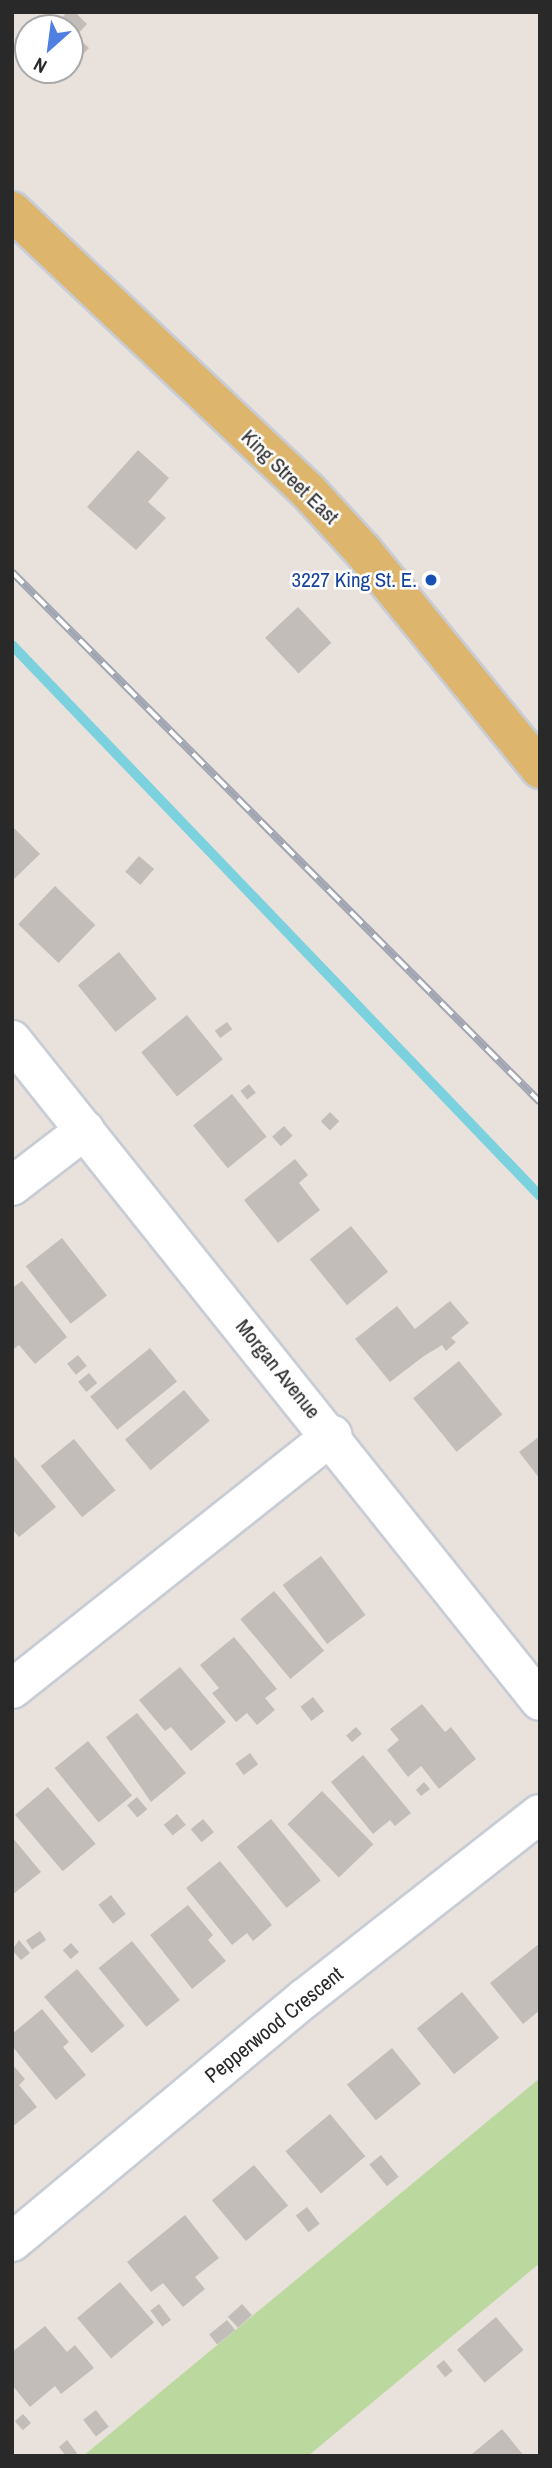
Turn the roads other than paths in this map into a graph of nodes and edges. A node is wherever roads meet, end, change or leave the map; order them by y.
1 (12, 211) edge
2 (540, 769) edge
3 (12, 1040) edge
4 (85, 1130) junction
5 (12, 1186) edge
6 (332, 1435) junction
7 (12, 1689) edge
8 (540, 1701) edge
9 (540, 1814) edge
10 (12, 2242) edge

1 - 2 main road, King Street East
3 - 4 street, Morgan Avenue
4 - 5 street
4 - 6 street, Morgan Avenue
6 - 7 street
6 - 8 street, Morgan Avenue
9 - 10 street, Pepperwood Crescent

